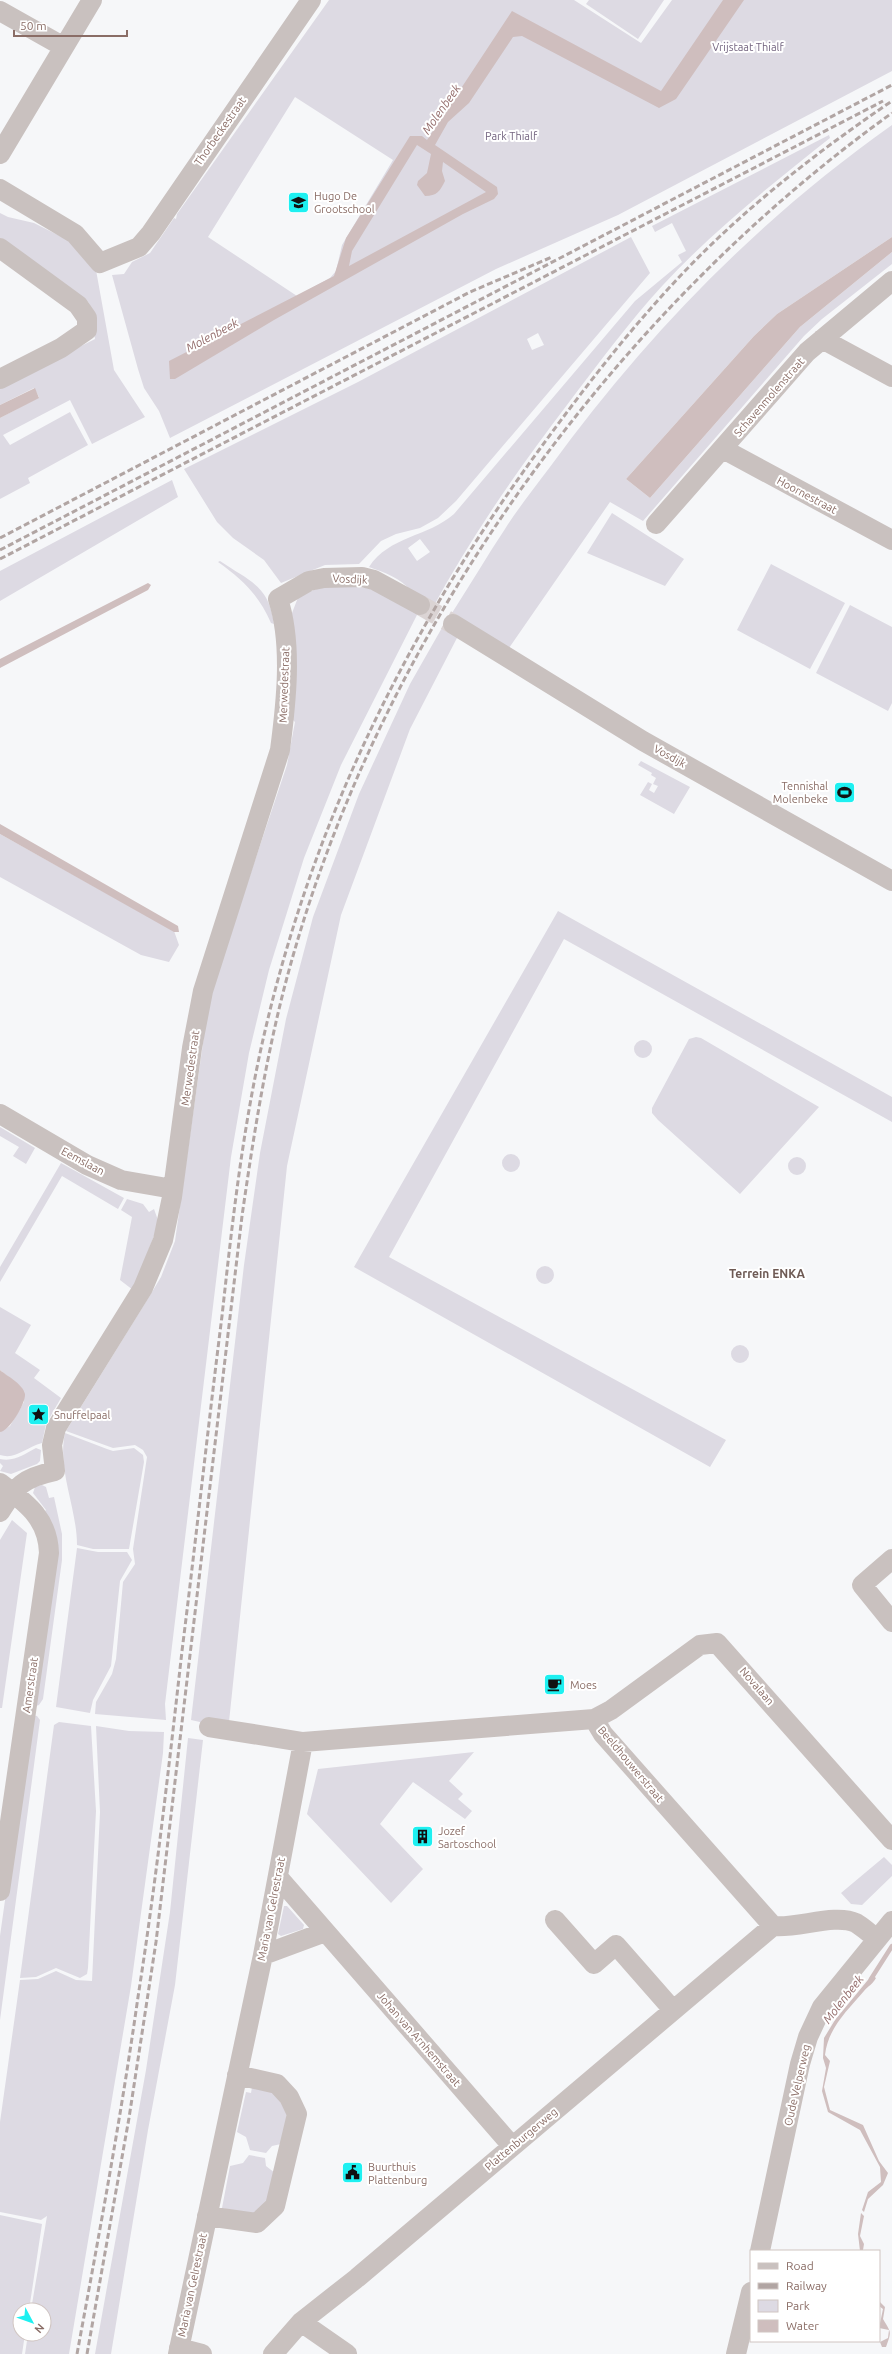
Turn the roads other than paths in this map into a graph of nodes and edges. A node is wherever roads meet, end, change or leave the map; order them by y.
1 (92, 0) edge
2 (311, 0) edge
3 (0, 11) edge
4 (64, 47) junction
5 (0, 154) edge
6 (0, 189) edge
7 (0, 248) edge
8 (892, 281) edge
9 (822, 339) junction
10 (892, 377) edge
11 (0, 379) edge
12 (724, 449) junction
13 (656, 524) dead end
14 (892, 540) edge
15 (278, 599) joint
16 (420, 605) tunnel mouth
17 (453, 624) tunnel mouth
18 (892, 881) edge
19 (0, 1114) edge
20 (173, 1189) junction
21 (6, 1487) edge
22 (0, 1512) edge
23 (892, 1559) edge
24 (892, 1622) edge
25 (594, 1719) junction
26 (209, 1727) dead end
27 (302, 1742) junction
28 (892, 1840) edge
29 (278, 1877) junction
30 (0, 1891) edge
31 (555, 1920) dead end
32 (892, 1921) edge
33 (773, 1926) junction
34 (325, 1932) junction
35 (876, 1938) junction
36 (263, 1954) junction
37 (673, 2010) junction
38 (237, 2075) junction
39 (512, 2146) junction
40 (207, 2216) junction
41 (760, 2250) edge
42 (750, 2296) edge
43 (301, 2322) junction
44 (178, 2351) edge
45 (202, 2354) edge
46 (273, 2354) edge
47 (346, 2354) edge
48 (736, 2354) edge

1 - 4 street
2 - 6 street, Thorbeckestraat
3 - 4 street
4 - 5 street
7 - 11 street
8 - 9 street, Schavenmolenstraat
9 - 10 street
9 - 12 street, Schavenmolenstraat
12 - 13 street, Schavenmolenstraat
12 - 14 street, Hoornestraat
15 - 16 street, Vosdijk
15 - 20 street, Merwedestraat
17 - 18 street, Vosdijk
19 - 20 street, Eemslaan
20 - 21 street, Merwedestraat
21 - 22 street
21 - 30 street, Amerstraat
23 - 24 street
25 - 27 street, Beeldhouwerstraat
25 - 28 street, Novalaan
25 - 33 street, Beeldhouwerstraat
26 - 27 street, Beeldhouwerstraat
27 - 29 street, Maria van Gelrestraat
29 - 34 street, Johan van Arnhemstraat
29 - 36 street, Maria van Gelrestraat
31 - 37 street
32 - 35 street, Oude Velperweg
33 - 35 street
33 - 37 street, Plattenburgerweg
34 - 36 street
34 - 39 street, Johan van Arnhemstraat
35 - 41 street, Oude Velperweg
36 - 38 street, Maria van Gelrestraat
37 - 39 street, Plattenburgerweg
38 - 40 street, Maria van Gelrestraat
38 - 40 street
39 - 43 street, Plattenburgerweg
40 - 44 street, Maria van Gelrestraat
42 - 48 street
43 - 46 street, Plattenburgerweg
43 - 47 street
44 - 45 street

